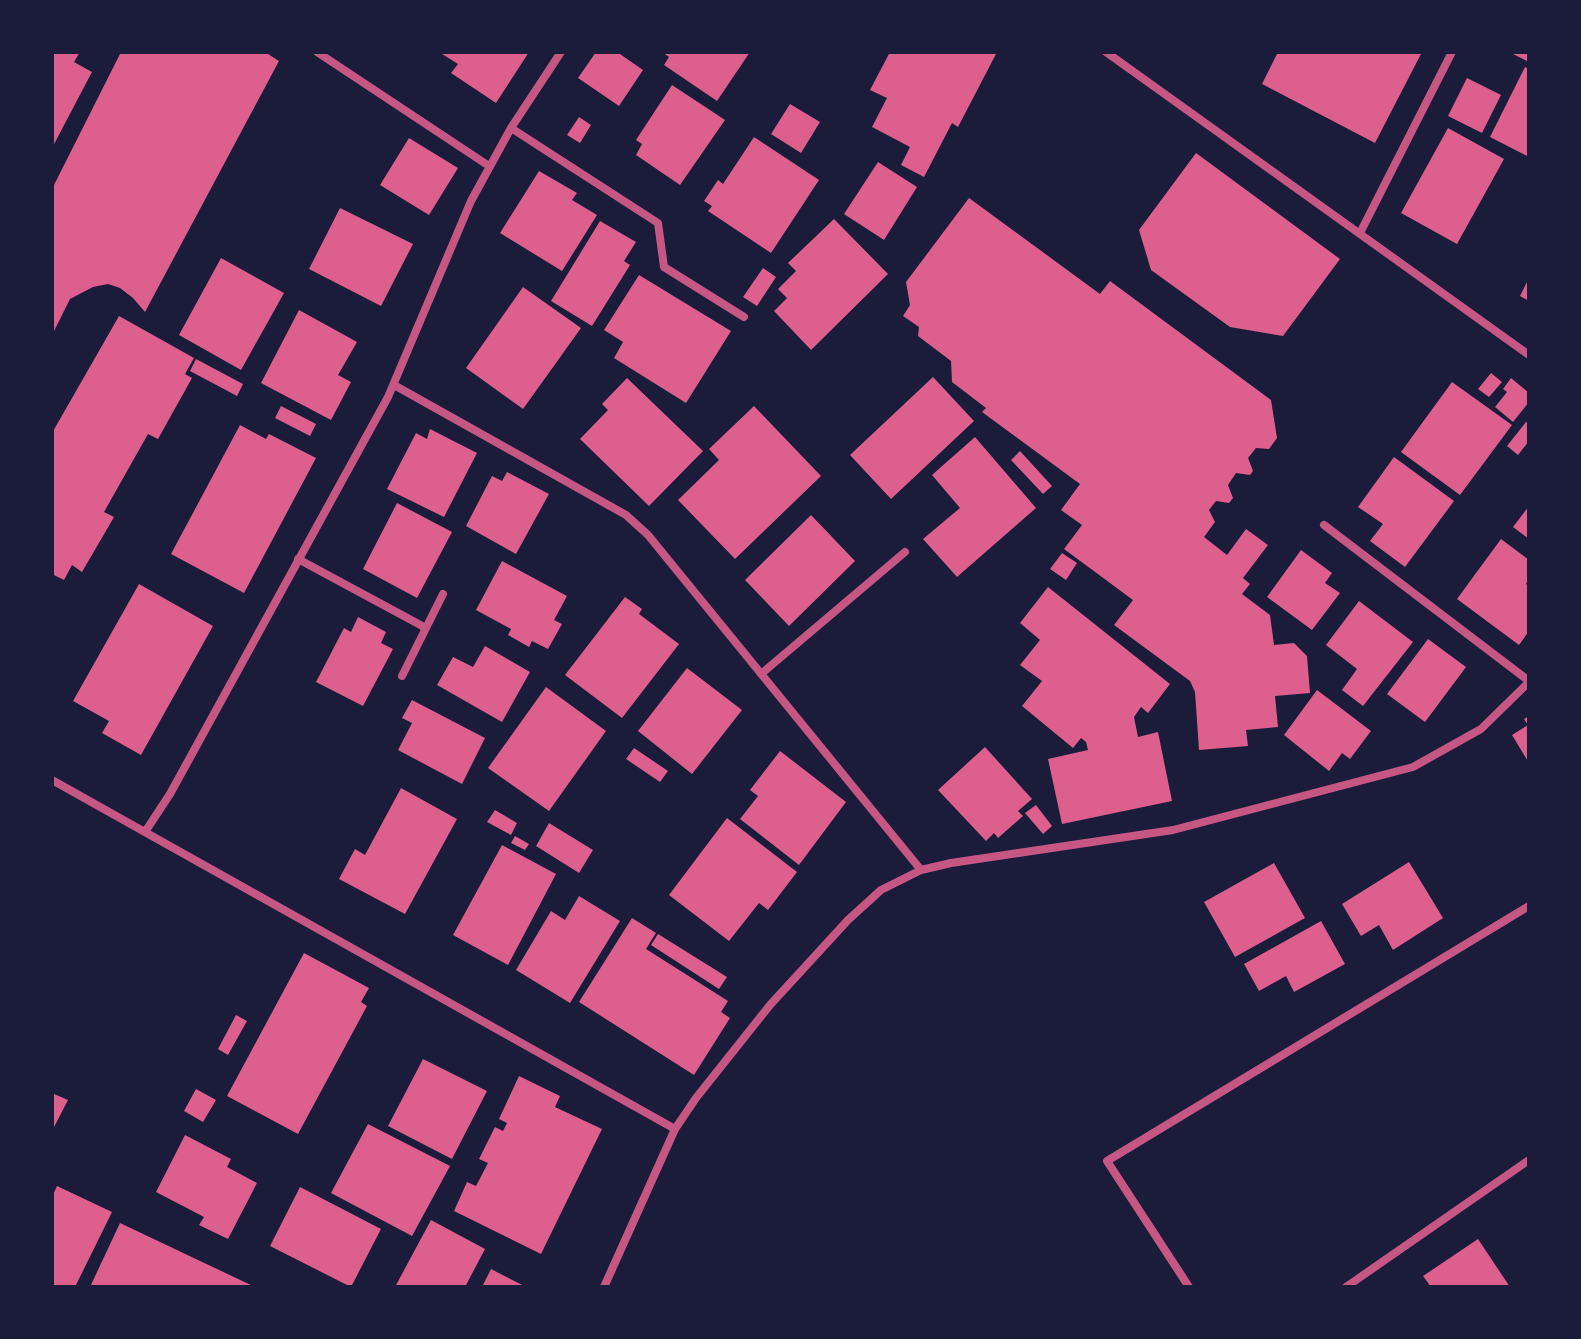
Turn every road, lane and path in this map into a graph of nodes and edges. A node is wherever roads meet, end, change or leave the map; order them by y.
1 (317, 52) edge
2 (561, 52) edge
3 (1106, 52) edge
4 (1452, 52) edge
5 (511, 128) junction
6 (489, 166) junction
7 (1360, 233) junction
8 (744, 317) dead end
9 (1529, 355) edge
10 (394, 385) junction
11 (1324, 525) dead end
12 (905, 552) dead end
13 (298, 559) junction
14 (443, 594) dead end
15 (426, 628) junction
16 (761, 674) junction
17 (402, 676) dead end
18 (1529, 681) edge
19 (52, 780) edge
20 (145, 832) junction
21 (921, 870) junction
22 (1529, 906) edge
23 (675, 1129) junction
24 (1529, 1160) edge
25 (604, 1287) edge
26 (1189, 1287) edge
27 (1346, 1287) edge

1 - 6 street
2 - 5 street
3 - 7 street
4 - 7 street
5 - 6 street
5 - 8 street
6 - 10 street
7 - 9 street
10 - 13 street
10 - 16 street
11 - 18 street
12 - 16 street
13 - 15 street
13 - 20 street
14 - 15 street
15 - 17 street
16 - 21 street
18 - 21 street
19 - 20 street
20 - 23 street
21 - 23 street
22 - 26 street
23 - 25 street
24 - 27 street

